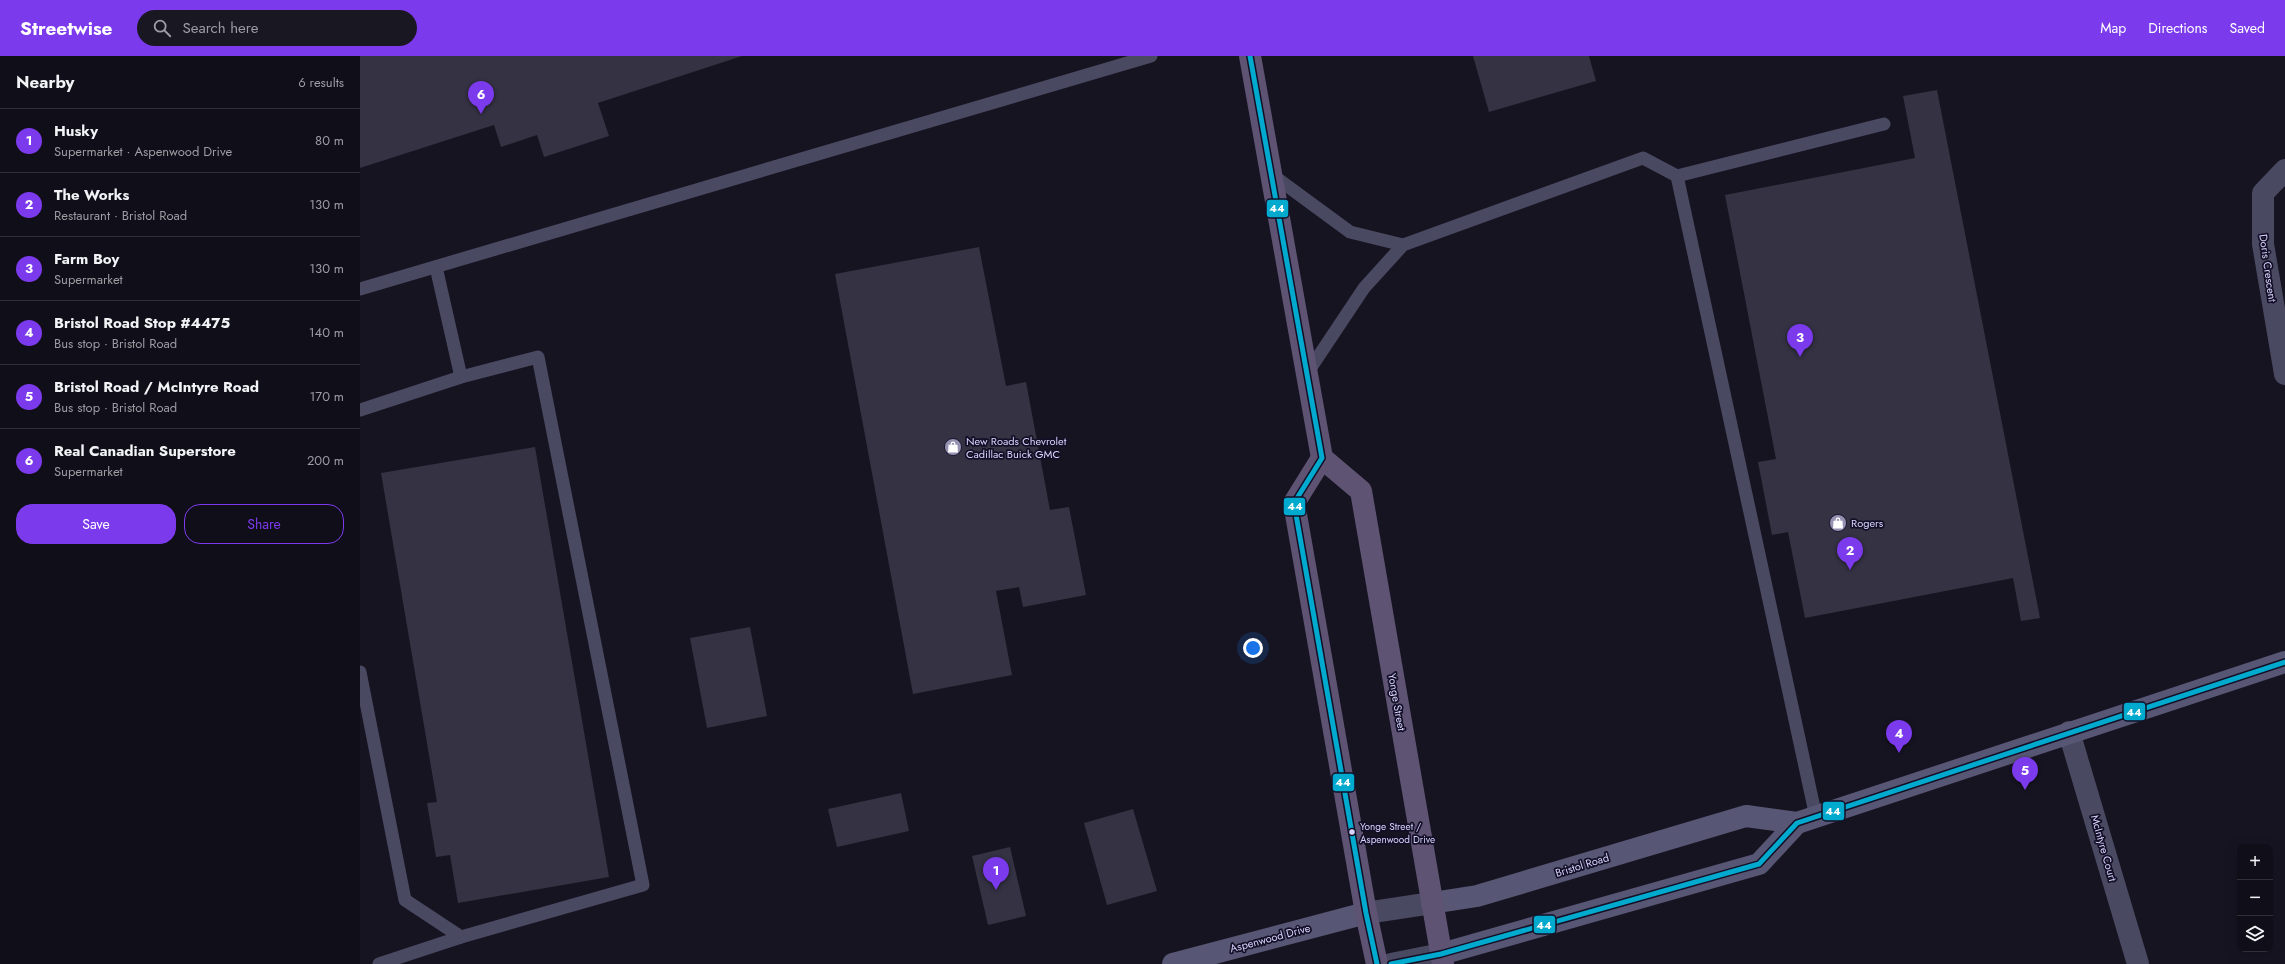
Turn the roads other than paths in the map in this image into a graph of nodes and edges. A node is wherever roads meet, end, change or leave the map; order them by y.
1 (1151, 56) edge
2 (1250, 56) edge
3 (1884, 124) dead end
4 (2285, 170) edge
5 (1271, 174) junction
6 (1677, 176) junction
7 (1403, 245) junction
8 (436, 267) junction
9 (360, 289) edge
10 (1308, 372) junction
11 (2285, 374) edge
12 (461, 377) junction
13 (360, 410) edge
14 (1322, 458) junction
15 (2285, 662) edge
16 (360, 672) edge
17 (2069, 732) junction
18 (1806, 820) junction
19 (1432, 903) junction
20 (1366, 913) junction
21 (461, 937) junction
22 (1442, 959) edge
23 (379, 964) edge
24 (1173, 964) edge
25 (1377, 964) edge
26 (1391, 964) edge
27 (2138, 964) edge

1 - 8 lane
2 - 5 main road
3 - 6 lane
4 - 11 street, Doris Crescent
5 - 7 lane
5 - 10 main road
6 - 7 lane
6 - 18 lane
7 - 10 lane
8 - 9 lane
8 - 12 lane
10 - 14 main road
12 - 13 lane
12 - 21 lane
14 - 19 main road, Yonge Street
14 - 20 main road
15 - 17 street, Bristol Road
16 - 21 lane
17 - 18 street, Bristol Road
17 - 27 street, McIntyre Court
18 - 19 street, Bristol Road
18 - 22 street, Bristol Road
19 - 20 street, Bristol Road
19 - 22 main road, Yonge Street
20 - 24 street, Aspenwood Drive
20 - 25 main road
21 - 23 lane
22 - 26 street, Bristol Road

